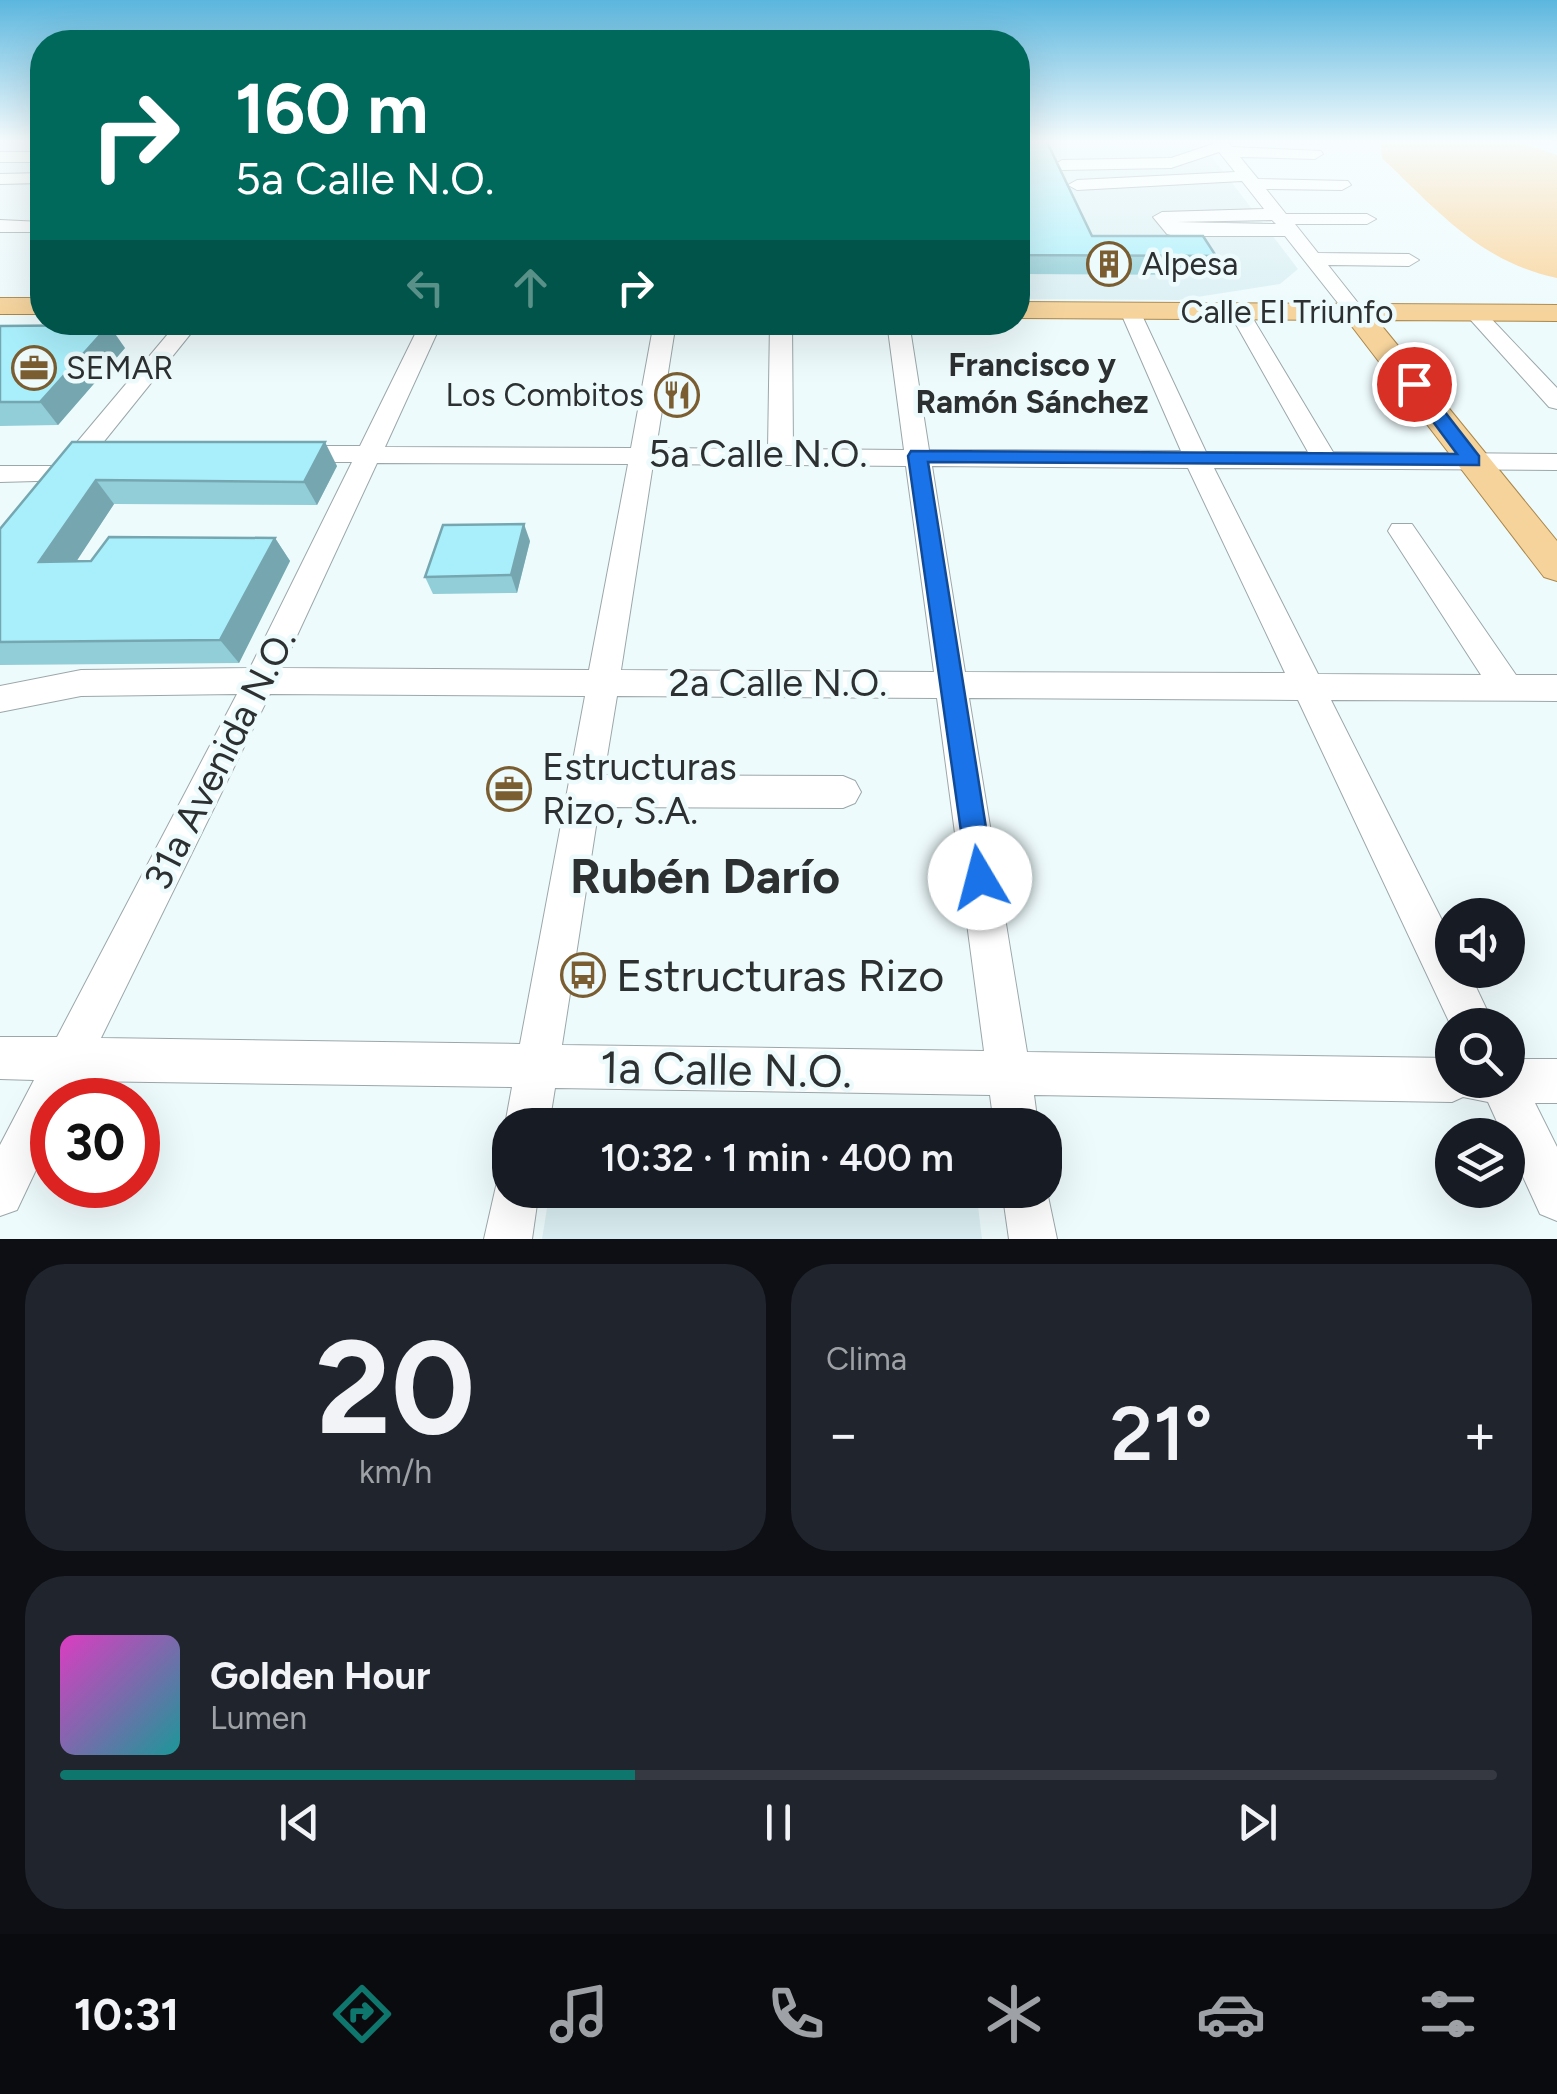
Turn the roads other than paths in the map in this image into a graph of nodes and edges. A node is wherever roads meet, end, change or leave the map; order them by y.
1 (1264, 198) edge
2 (1367, 219) dead end
3 (1282, 221) junction
4 (0, 226) edge
5 (30, 227) edge
6 (1313, 259) junction
7 (1410, 260) dead end
8 (0, 306) edge
9 (30, 306) edge
10 (1030, 310) edge
11 (1130, 311) junction
12 (1239, 312) junction
13 (1356, 312) junction
14 (1475, 313) junction
15 (1557, 313) edge
16 (179, 335) edge
17 (426, 335) edge
18 (663, 335) edge
19 (781, 335) edge
20 (900, 335) edge
21 (1557, 402) edge
22 (118, 454) edge
23 (273, 454) edge
24 (370, 454) junction
25 (642, 454) junction
26 (780, 455) junction
27 (918, 456) junction
28 (1196, 458) junction
29 (1324, 460) junction
30 (1472, 461) junction
31 (1557, 462) edge
32 (72, 464) junction
33 (0, 474) edge
34 (38, 504) edge
35 (1402, 531) dead end
36 (1557, 568) edge
37 (260, 681) junction
38 (603, 682) junction
39 (951, 683) junction
40 (1308, 688) junction
41 (1507, 688) junction
42 (1557, 688) edge
43 (0, 699) edge
44 (585, 791) junction
45 (843, 792) dead end
46 (1465, 1008) edge
47 (0, 1058) edge
48 (68, 1059) junction
49 (538, 1066) junction
50 (1008, 1073) junction
51 (1435, 1080) edge
52 (1525, 1080) edge
53 (1557, 1081) edge
54 (1509, 1098) edge
55 (531, 1108) edge
56 (1013, 1108) edge
57 (0, 1193) edge
58 (1557, 1197) edge
59 (513, 1208) edge
60 (1028, 1208) edge
61 (508, 1239) edge
62 (1032, 1239) edge

1 - 3 street
2 - 3 street
3 - 3 street
3 - 6 street
4 - 5 street
6 - 7 street
6 - 13 street
8 - 9 main road
10 - 11 main road, Calle El Triunfo
11 - 12 main road, Calle El Triunfo
11 - 28 street
12 - 13 main road, Calle El Triunfo
12 - 29 street
13 - 14 main road, Calle El Triunfo
13 - 30 main road
14 - 15 main road, Calle El Triunfo
14 - 21 street
16 - 32 street
17 - 24 street, 31a Avenida N.O.
18 - 25 street
19 - 26 street
20 - 27 street
22 - 32 street
23 - 24 street, 5a Calle N.O.
24 - 25 street, 5a Calle N.O.
24 - 37 street, 31a Avenida N.O.
25 - 26 street, 5a Calle N.O.
25 - 38 street
26 - 27 street, 5a Calle N.O.
27 - 28 street, 5a Calle N.O.
27 - 39 street
28 - 29 street, 5a Calle N.O.
28 - 40 street
29 - 30 street, 5a Calle N.O.
30 - 31 street, 5a Calle N.O.
30 - 36 main road
32 - 33 street
32 - 34 street
35 - 41 street
37 - 38 street, 2a Calle N.O.
37 - 43 street, 2a Calle N.O.
37 - 48 street, 31a Avenida N.O.
38 - 39 street, 2a Calle N.O.
38 - 44 street
39 - 40 street, 2a Calle N.O.
39 - 50 street
40 - 41 street, 2a Calle N.O.
40 - 46 street
41 - 42 street, 2a Calle N.O.
44 - 45 street
44 - 49 street
47 - 48 street, 1a Calle N.O.
48 - 49 street, 1a Calle N.O.
48 - 57 street, 31a Avenida N.O.
49 - 50 street, 1a Calle N.O.
49 - 55 street
50 - 51 street, 1a Calle N.O.
50 - 56 street
52 - 53 street
54 - 58 street
59 - 61 street
60 - 62 street

